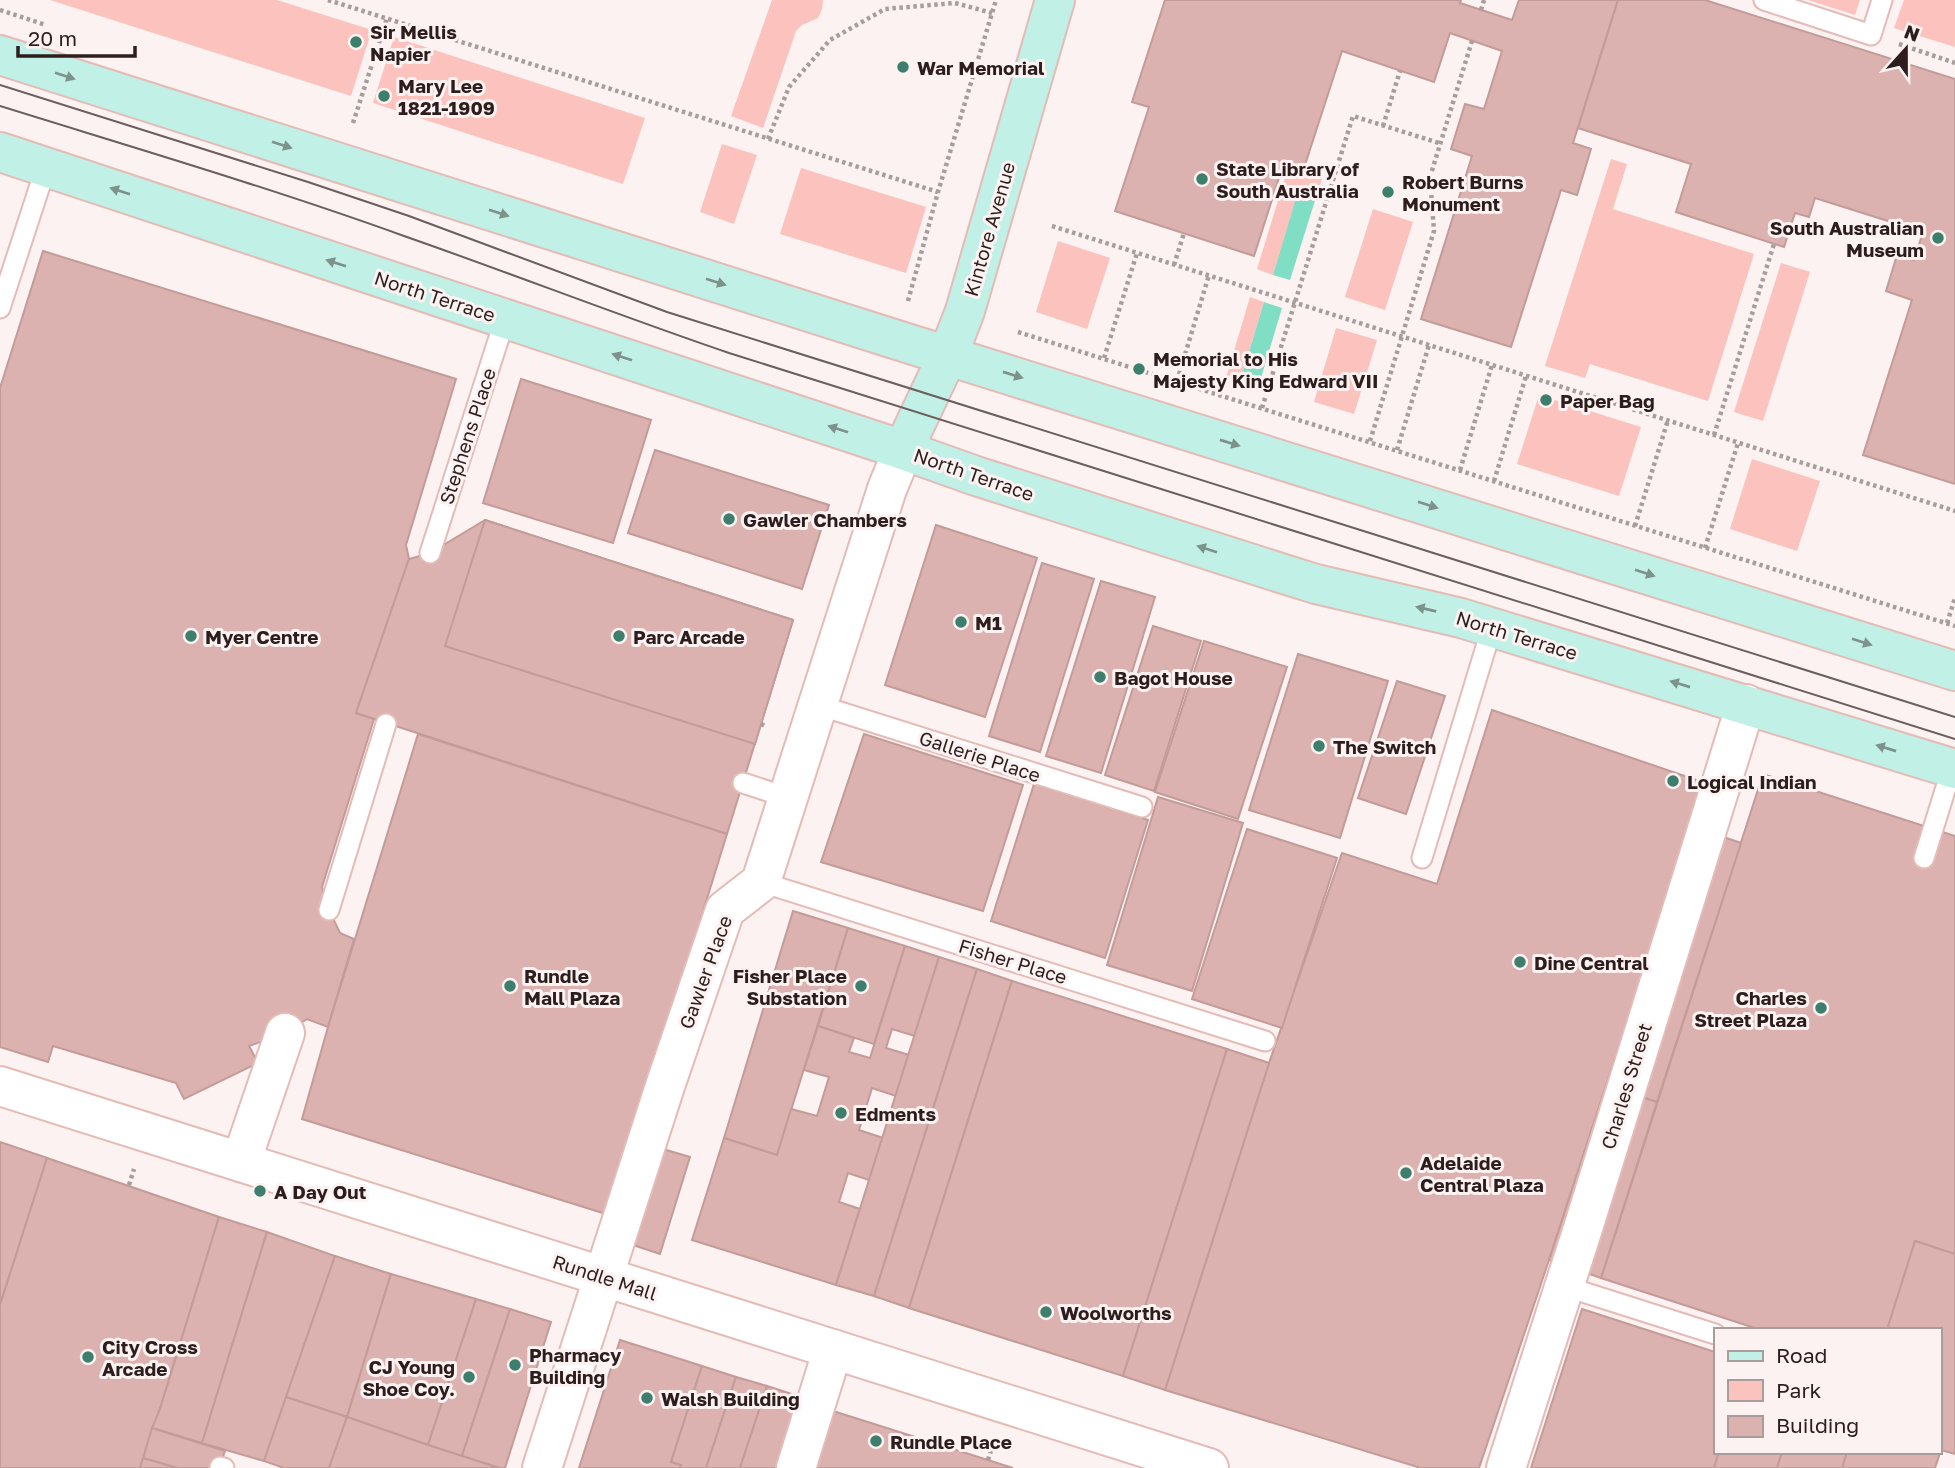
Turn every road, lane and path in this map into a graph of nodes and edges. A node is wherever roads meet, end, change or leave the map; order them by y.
1 (328, 0) edge
2 (996, 0) edge
3 (1055, 0) edge
4 (1485, 0) edge
5 (1764, 0) edge
6 (1882, 0) edge
7 (955, 1) edge
8 (1481, 10) dead end
9 (992, 13) junction
10 (387, 18) junction
11 (1871, 35) junction
12 (1472, 41) dead end
13 (0, 55) edge
14 (1955, 63) edge
15 (1400, 71) dead end
16 (353, 123) dead end
17 (1383, 126) junction
18 (768, 139) junction
19 (1439, 143) junction
20 (0, 152) edge
21 (46, 167) junction
22 (938, 192) junction
23 (1052, 226) dead end
24 (1184, 233) dead end
25 (1774, 244) dead end
26 (1137, 253) junction
27 (1174, 265) junction
28 (1209, 275) junction
29 (907, 302) dead end
30 (1294, 302) junction
31 (0, 308) edge
32 (505, 319) junction
33 (1018, 332) dead end
34 (1402, 337) junction
35 (1429, 345) junction
36 (948, 355) junction
37 (1104, 358) junction
38 (1492, 365) junction
39 (1526, 376) junction
40 (1177, 381) junction
41 (1262, 408) junction
42 (1668, 420) junction
43 (1714, 435) junction
44 (1370, 442) junction
45 (1738, 443) junction
46 (903, 450) junction
47 (1397, 450) junction
48 (1460, 470) junction
49 (1494, 481) junction
50 (1955, 511) edge
51 (1635, 526) junction
52 (1705, 548) junction
53 (430, 553) dead end
54 (1955, 598) edge
55 (1947, 623) junction
56 (1955, 626) edge
57 (1492, 627) junction
58 (1955, 671) edge
59 (1746, 704) junction
60 (818, 705) junction
61 (386, 724) dead end
62 (1954, 765) edge
63 (743, 783) dead end
64 (789, 798) junction
65 (1142, 807) dead end
66 (1422, 858) dead end
67 (1924, 858) dead end
68 (761, 882) junction
69 (329, 910) dead end
70 (285, 1033) dead end
71 (1265, 1041) dead end
72 (0, 1086) edge
73 (241, 1162) junction
74 (603, 1277) junction
75 (1564, 1286) junction
76 (1714, 1334) edge
77 (833, 1349) junction
78 (1195, 1466) edge
79 (542, 1468) edge
80 (796, 1468) edge
81 (1506, 1468) edge

1 - 10 path
2 - 9 path
3 - 36 main road, Kintore Avenue
4 - 8 path
5 - 11 lane
6 - 11 lane
7 - 9 path
7 - 18 path
9 - 22 path
10 - 16 path
10 - 18 path
11 - 14 path
12 - 19 path
13 -> 36 main road
15 - 17 path
17 - 19 path
17 - 30 path
18 - 22 path
19 - 34 path
20 - 21 main road, North Terrace
21 - 31 lane
32 -> 21 main road, North Terrace
22 - 29 path
23 - 26 path
24 - 27 path
25 - 43 path
26 - 27 path
26 - 37 path
27 - 28 path
28 - 30 path
28 - 40 path
30 - 34 path
30 - 41 path
46 -> 32 main road, North Terrace
32 - 53 lane, Stephens Place
33 - 37 path
34 - 35 path
34 - 44 path
35 - 38 path
35 - 47 path
36 - 46 main road, Kintore Avenue
36 -> 58 main road
37 - 40 path
38 - 39 path
38 - 48 path
39 - 42 path
39 - 49 path
40 - 41 path
41 - 44 path
42 - 43 path
42 - 51 path
43 - 45 path
44 - 47 path
45 - 50 path
45 - 52 path
57 -> 46 main road, North Terrace
46 - 60 street
47 - 48 path
48 - 49 path
49 - 51 path
51 - 52 path
52 - 55 path
54 - 55 path
55 - 56 path
59 -> 57 main road, North Terrace
57 - 66 lane
62 -> 59 main road, North Terrace
59 - 75 street, Charles Street
60 - 64 street
60 - 65 lane, Gallerie Place
61 - 69 lane
62 - 67 lane
63 - 64 lane
64 - 68 street
68 - 71 lane, Fisher Place
68 - 74 street, Gawler Place
70 - 73 street
72 - 73 street, Rundle Mall
73 - 74 street, Rundle Mall
74 - 77 street, Rundle Mall
74 - 79 street, Gawler Place
75 - 76 lane
75 - 81 street, Charles Street
77 - 78 street, Rundle Mall
77 - 80 street

